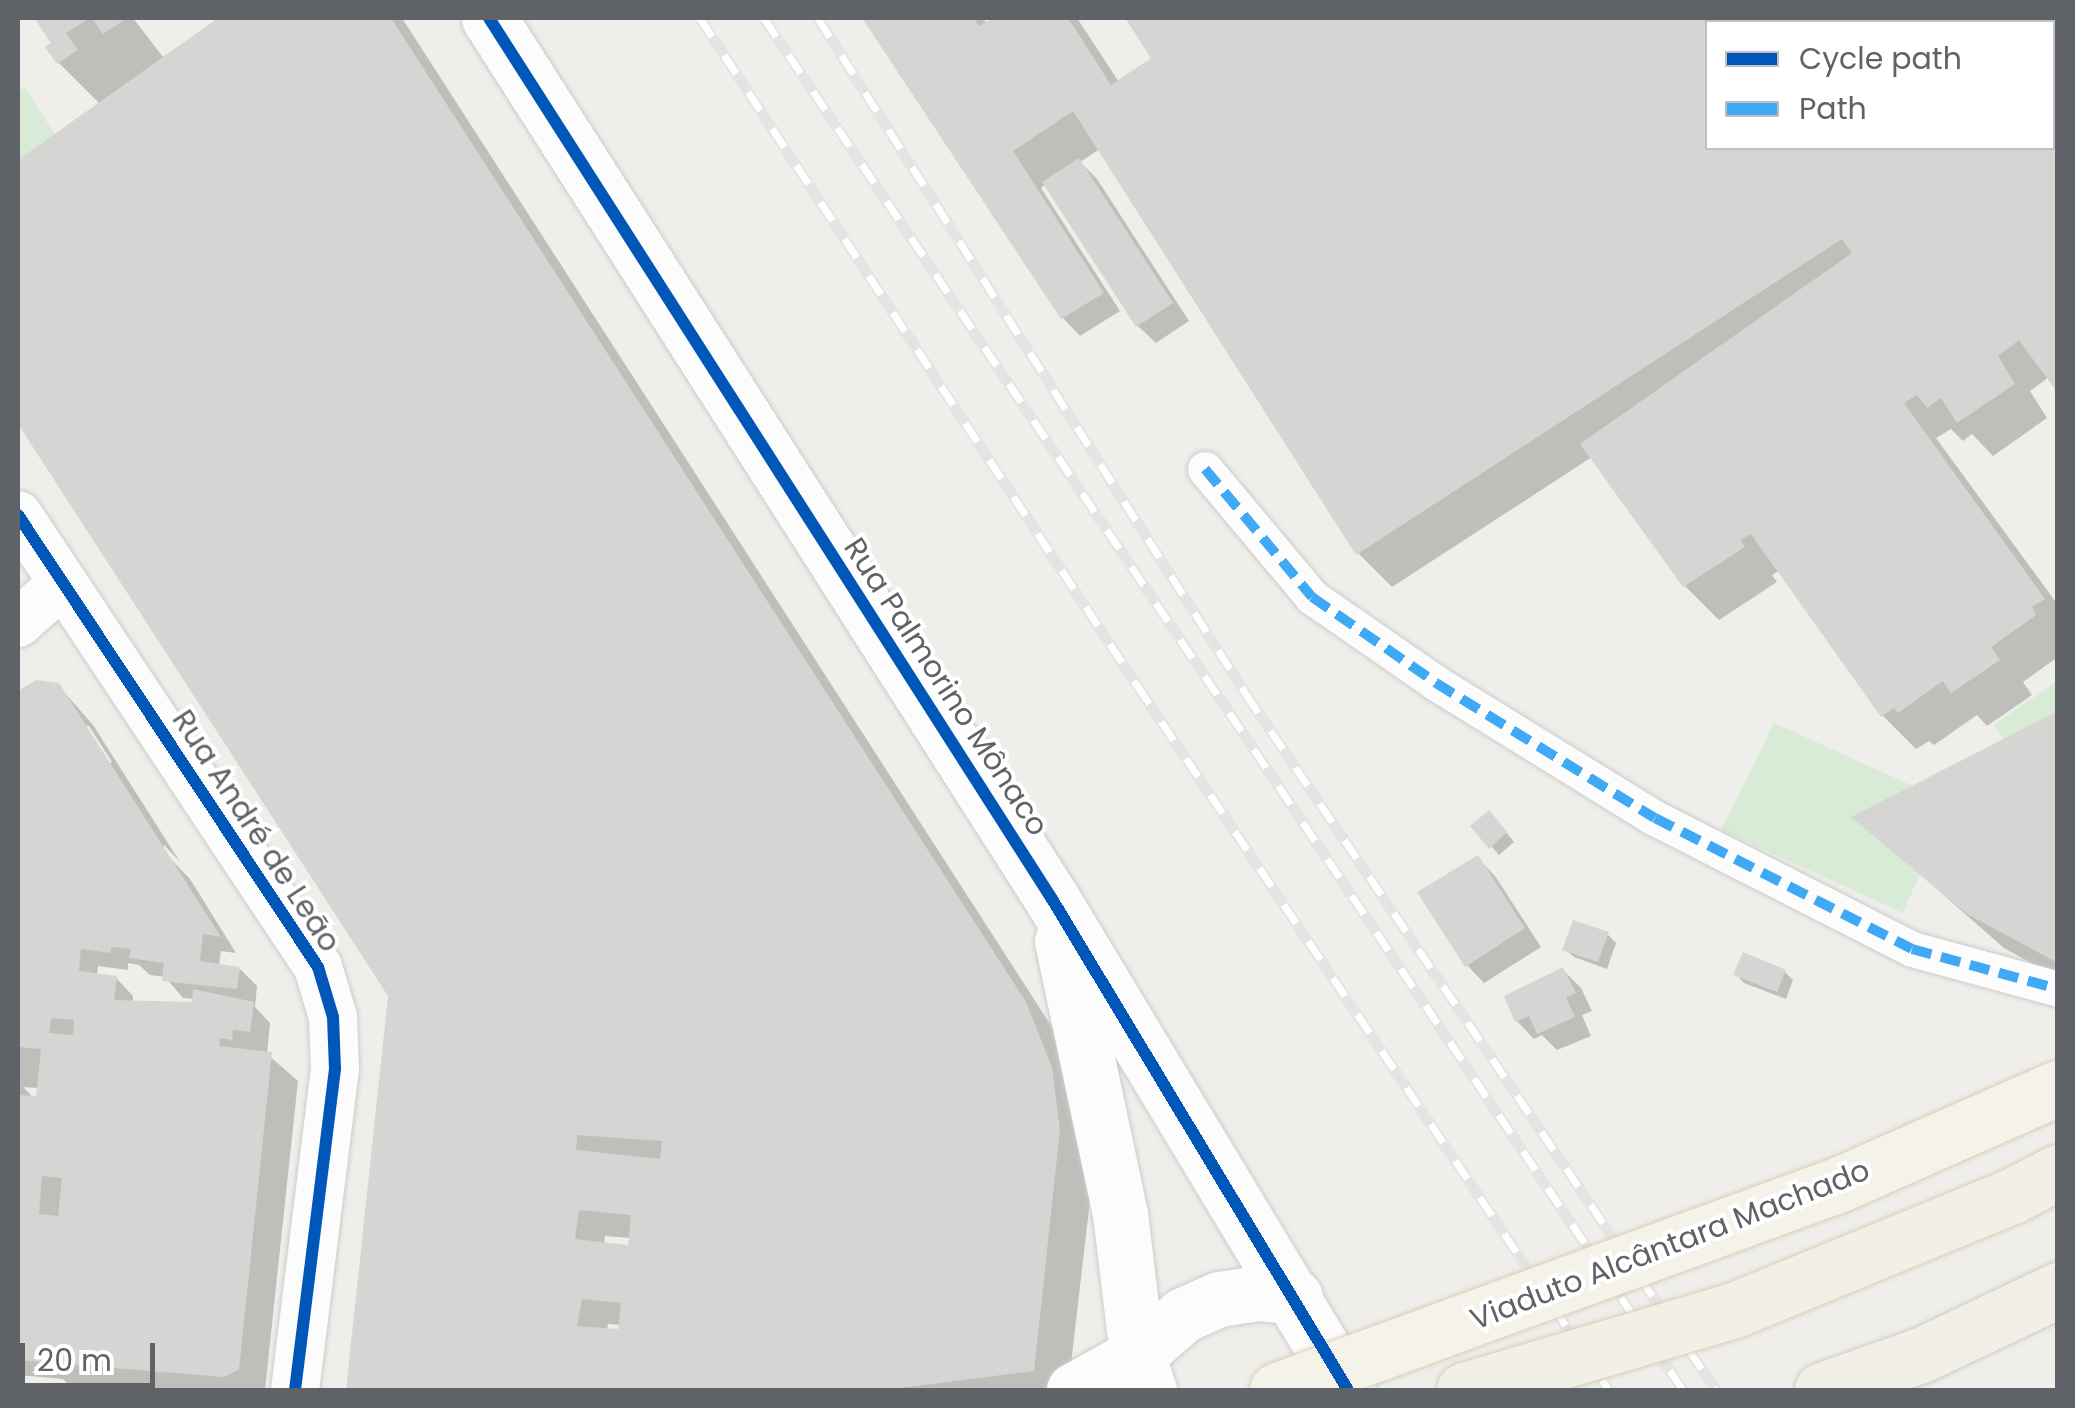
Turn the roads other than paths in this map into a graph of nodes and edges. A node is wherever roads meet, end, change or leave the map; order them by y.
1 (490, 18) edge
2 (1204, 470) dead end
3 (18, 516) edge
4 (63, 583) junction
5 (18, 623) edge
6 (1052, 900) junction
7 (2058, 990) edge
8 (2058, 1088) edge
9 (2058, 1172) edge
10 (2058, 1290) edge
11 (1296, 1297) junction
12 (1920, 1355) junction
13 (1143, 1372) edge
14 (295, 1390) edge
15 (1074, 1390) edge
16 (1276, 1390) edge
17 (1348, 1390) edge
18 (1464, 1390) edge
19 (1822, 1390) edge
20 (1874, 1390) edge

1 - 6 street, Rua Palmorino Mônaco
2 - 7 street
3 - 4 street, Rua André de Leão
4 - 5 street
4 - 14 street, Rua André de Leão
6 - 11 street, Rua Palmorino Mônaco
6 - 13 street, Rua Palmorino Mônaco
8 - 16 main road, Viaduto Alcântara Machado, bridge
9 - 18 highway, bridge
10 - 12 highway
11 - 13 street
11 - 17 street, Rua Palmorino Mônaco
12 - 19 highway
12 - 20 highway
13 - 15 street

